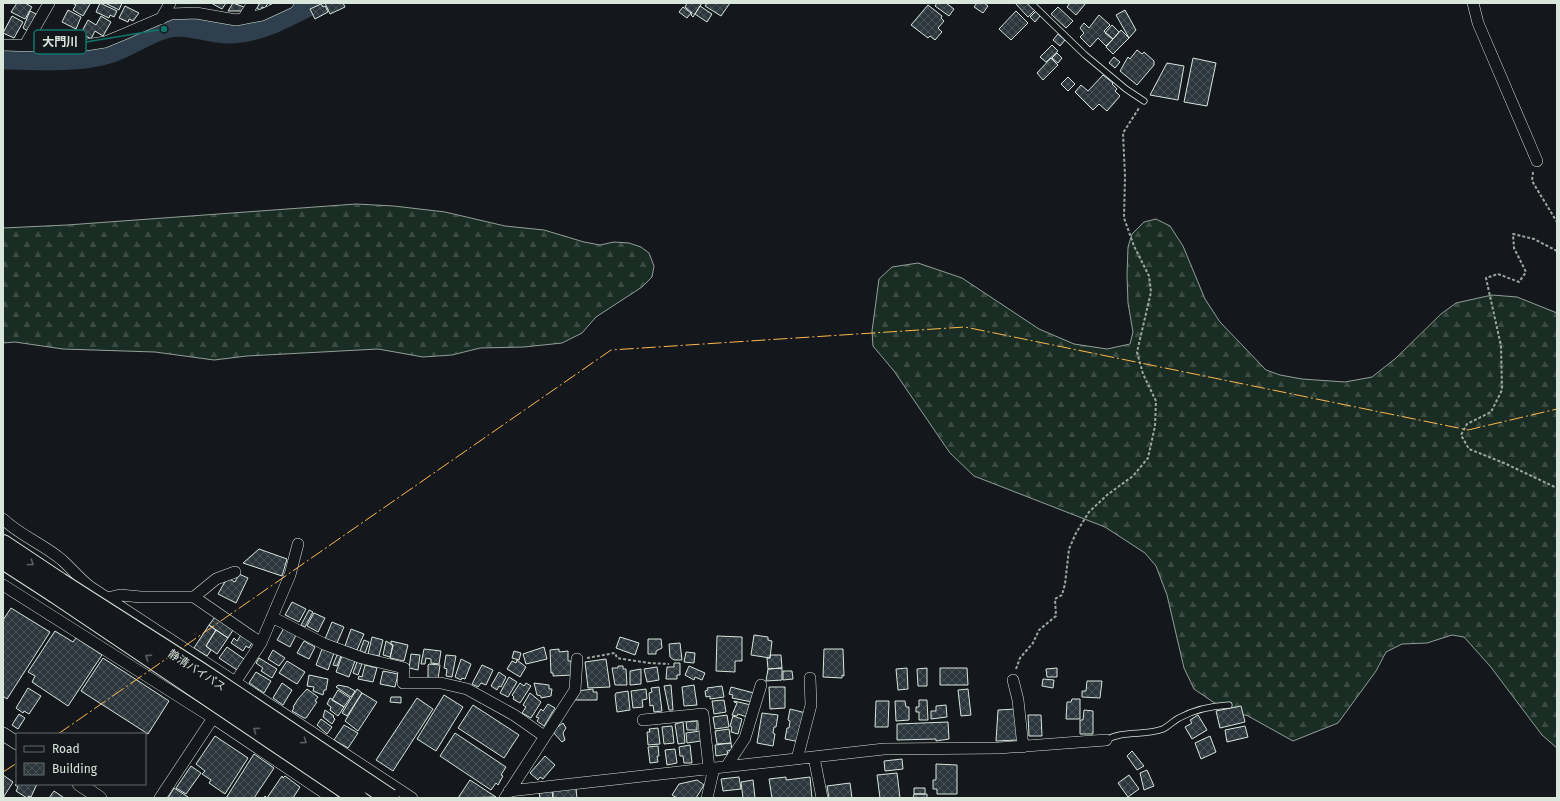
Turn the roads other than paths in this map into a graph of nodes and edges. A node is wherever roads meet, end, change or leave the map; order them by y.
1 (49, 3) edge
2 (170, 3) edge
3 (252, 3) edge
4 (288, 3) edge
5 (1031, 3) edge
6 (1473, 3) edge
7 (161, 19) junction
8 (244, 19) junction
9 (3, 45) edge
10 (25, 46) junction
11 (1144, 101) road end
12 (1537, 161) road end
13 (3, 519) edge
14 (3, 544) edge
15 (298, 544) dead end
16 (3, 560) edge
17 (3, 564) edge
18 (235, 572) dead end
19 (3, 585) edge
20 (57, 588) junction
21 (194, 597) junction
22 (107, 598) junction
23 (272, 617) junction
24 (261, 643) junction
25 (577, 660) road end
26 (810, 678) dead end
27 (1013, 680) road end
28 (236, 681) junction
29 (761, 685) dead end
30 (1229, 705) dead end
31 (213, 718) junction
32 (643, 720) dead end
33 (3, 734) edge
34 (544, 736) junction
35 (1106, 740) joint
36 (16, 742) edge
37 (1023, 747) junction
38 (814, 757) junction
39 (797, 759) junction
40 (726, 767) junction
41 (711, 768) junction
42 (80, 785) edge
43 (507, 794) edge
44 (100, 798) edge
45 (160, 798) edge
46 (332, 798) edge
47 (358, 798) edge
48 (390, 798) edge
49 (412, 798) edge
50 (707, 798) edge
51 (822, 798) edge

1 - 10 street
2 - 7 street
3 - 8 street
4 - 8 street
5 - 11 lane
6 - 12 street
7 - 8 street
7 - 10 street
9 - 10 street
13 - 22 street
14 -> 20 highway, 静清バイパス
15 - 23 street
16 - 20 highway, 静清バイパス
17 - 20 highway
18 - 21 street
19 - 31 street
47 -> 20 highway, 静清バイパス, bridge
20 -> 48 highway, 静清バイパス, bridge
21 - 22 street
21 - 24 street
22 - 28 street
23 - 24 street
23 - 34 street
24 - 28 street
25 - 34 street
26 - 39 street
27 - 37 street
28 - 31 street
28 - 49 street
29 - 40 street
30 - 35 lane
31 - 45 street
31 - 46 street
32 - 41 street
33 - 36 street
34 - 43 street
35 - 37 street
37 - 38 street
38 - 39 street
38 - 51 street
39 - 40 street
40 - 41 street
41 - 43 street
41 - 50 street
42 - 44 street

